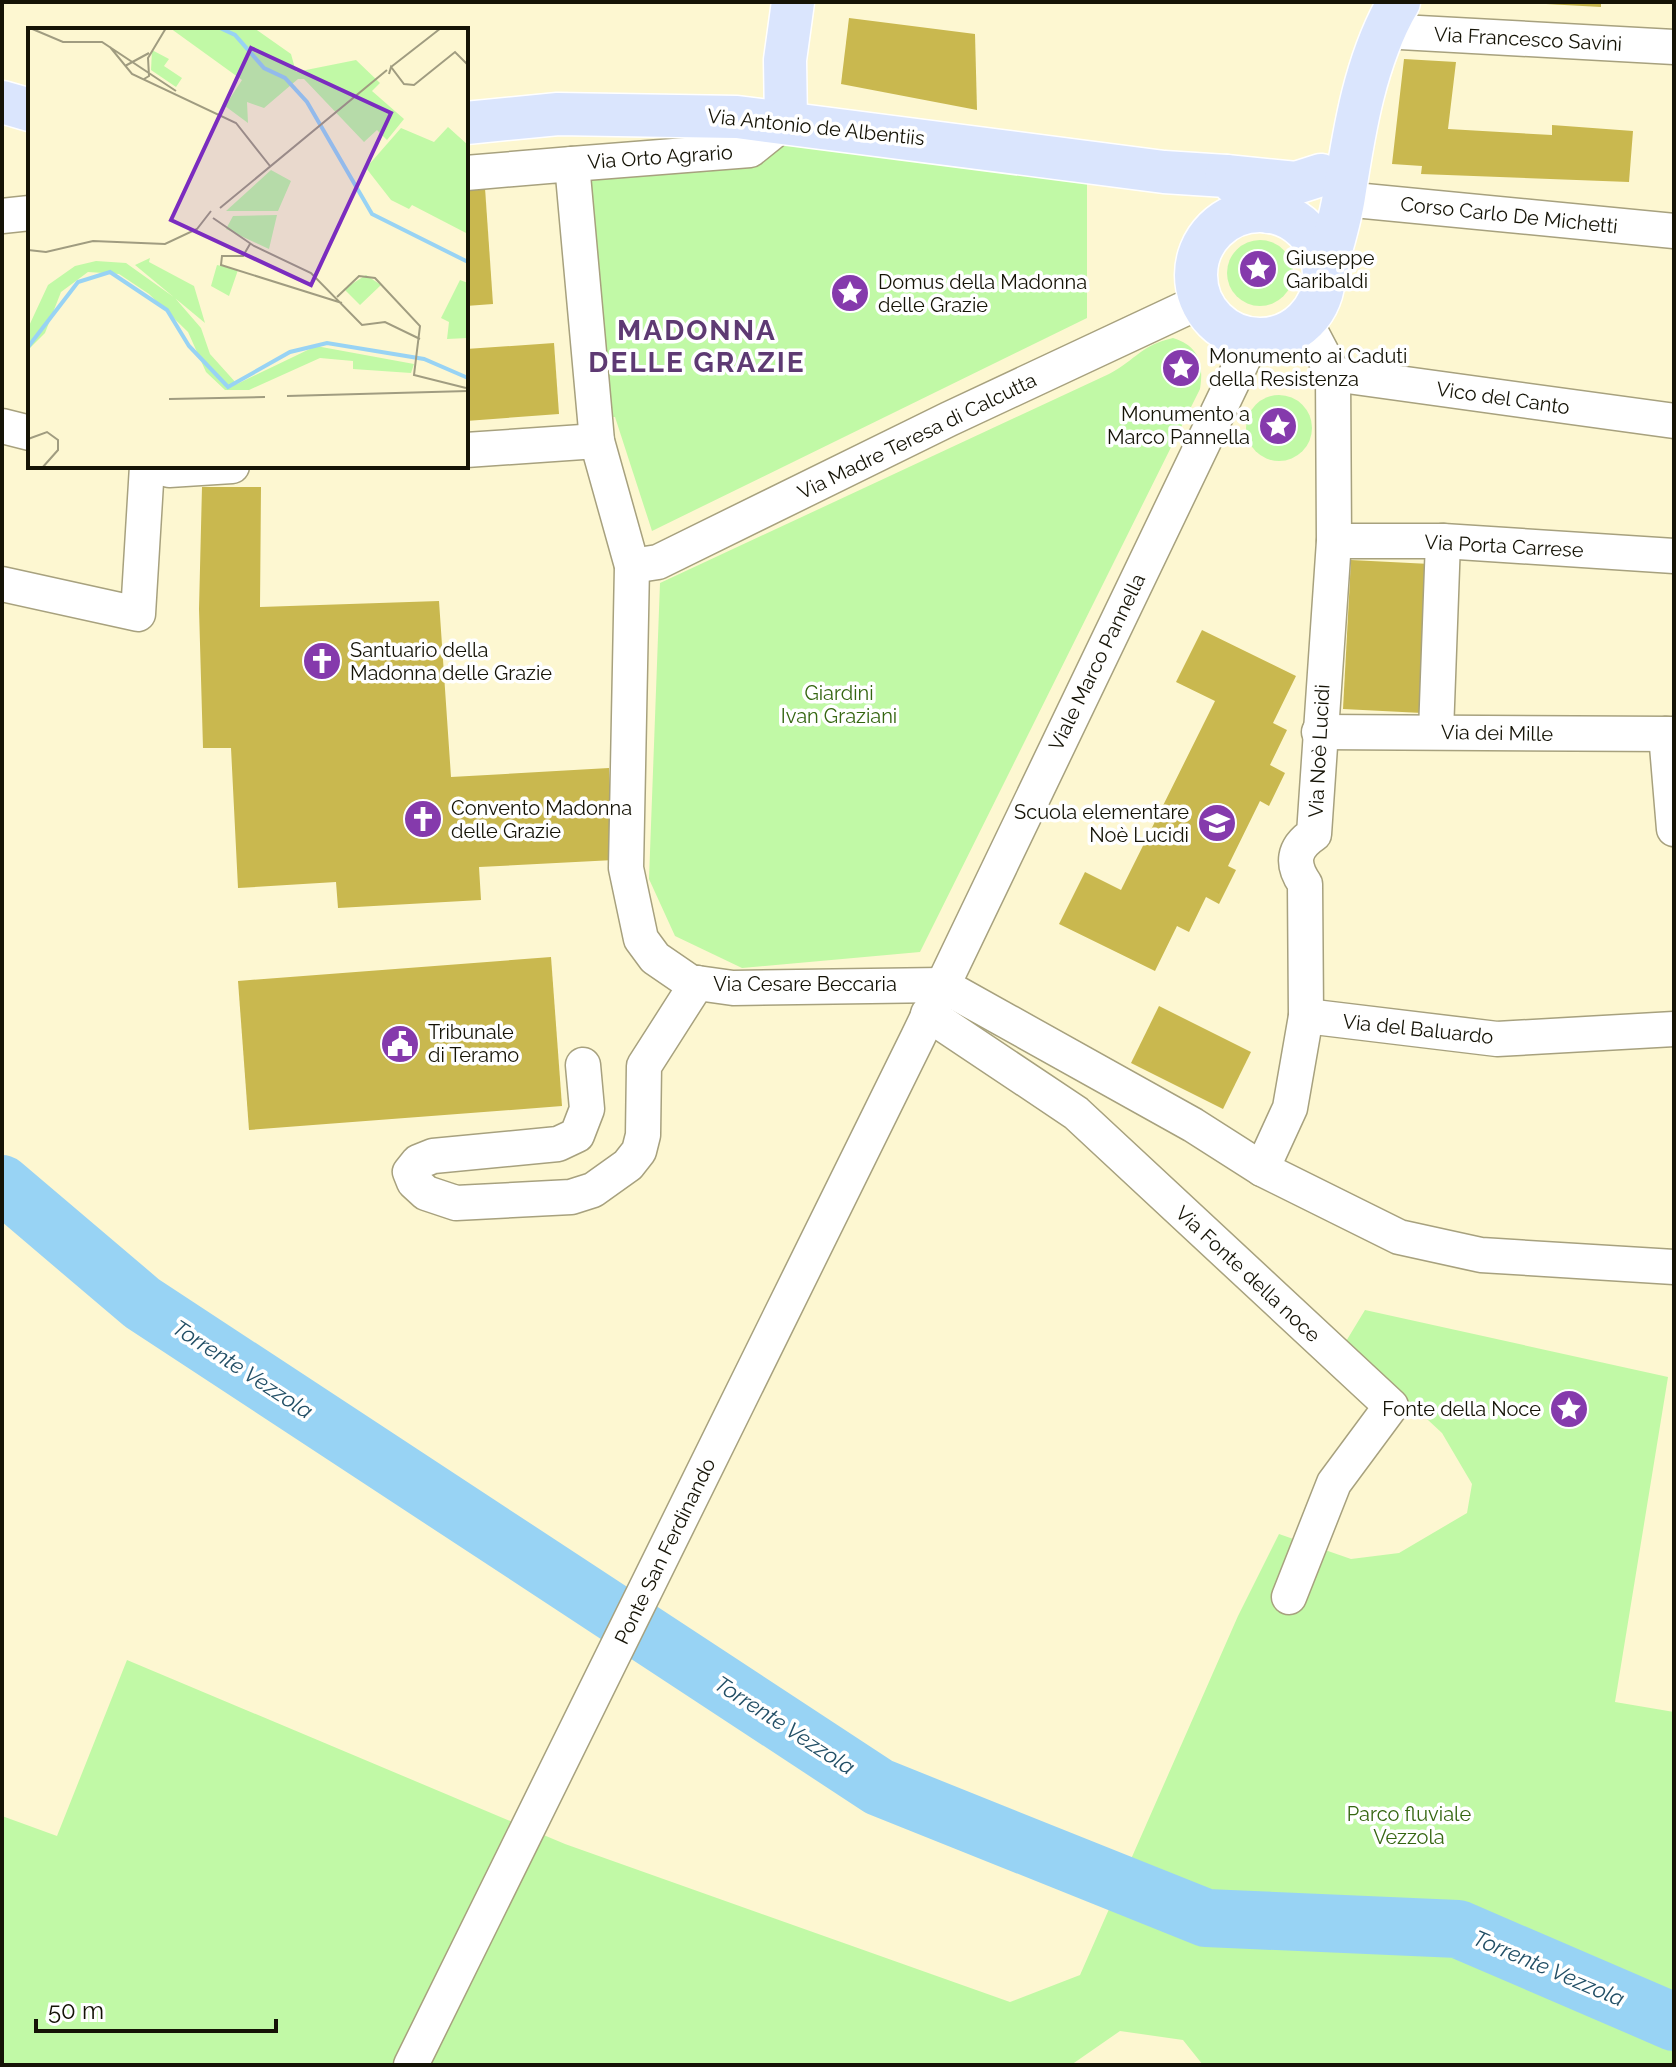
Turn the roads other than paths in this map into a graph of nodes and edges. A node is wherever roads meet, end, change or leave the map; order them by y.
1 (793, 2) edge
2 (1390, 17) edge
3 (1674, 47) edge
4 (2, 102) edge
5 (28, 109) edge
6 (786, 121) junction
7 (468, 123) edge
8 (572, 164) junction
9 (1164, 172) junction
10 (468, 173) edge
11 (1338, 175) junction
12 (1226, 176) junction
13 (28, 213) edge
14 (1279, 215) junction
15 (2, 216) edge
16 (1674, 231) edge
17 (1208, 238) junction
18 (1325, 273) junction
19 (1201, 301) junction
20 (1305, 321) junction
21 (1253, 339) junction
22 (1333, 374) junction
23 (1674, 421) edge
24 (2, 426) edge
25 (28, 432) edge
26 (597, 441) junction
27 (468, 450) edge
28 (147, 468) edge
29 (162, 468) edge
30 (200, 468) edge
31 (1334, 541) junction
32 (1443, 541) junction
33 (1674, 556) edge
34 (632, 566) junction
35 (2, 584) edge
36 (1319, 732) junction
37 (1436, 732) junction
38 (1670, 734) edge
39 (1674, 829) edge
40 (697, 983) junction
41 (929, 1012) junction
42 (1306, 1016) junction
43 (1674, 1029) edge
44 (583, 1065) dead end
45 (1262, 1169) junction
46 (1674, 1267) edge
47 (1289, 1597) dead end
48 (411, 2065) edge

1 - 6 main road
2 - 3 street, Via Francesco Savini
2 - 11 main road
4 - 5 main road
6 - 7 main road, Via Antonio de Albentiis
6 - 8 street, Via Orto Agrario
6 - 9 main road, Via Antonio de Albentiis
8 - 10 street, Via Orto Agrario
8 - 26 street, Via Cesare Beccaria
9 - 12 main road, Via Antonio de Albentiis
9 - 17 main road
11 - 12 main road, Via Antonio de Albentiis
11 - 14 main road
11 - 16 street, Corso Carlo De Michetti
11 - 18 main road
12 - 14 main road
13 - 15 street
14 - 17 main road
14 - 18 main road
17 - 19 main road
18 - 20 main road
19 - 21 main road
19 - 34 street, Via Madre Teresa di Calcutta
20 - 21 main road
20 - 22 street, Via Noè Lucidi
21 - 41 street, Viale Marco Pannella
22 - 23 street, Vico del Canto
22 - 31 street, Via Noè Lucidi
24 - 25 street
26 - 27 street
26 - 34 street, Via Cesare Beccaria
28 - 35 street
29 - 30 street
31 - 32 street, Via Porta Carrese
31 - 36 street, Via Noè Lucidi
32 - 33 street, Via Porta Carrese
32 - 37 street
34 - 40 street, Via Cesare Beccaria
36 - 37 street, Via dei Mille
36 - 42 street, Via Noè Lucidi
37 - 38 street, Via dei Mille
38 - 39 street
40 - 41 street, Via Cesare Beccaria
40 - 44 street
41 - 45 street
41 - 47 street, Via Fonte della noce
41 - 48 street, Ponte San Ferdinando
42 - 43 street, Via del Baluardo
42 - 45 street, Via Noè Lucidi
45 - 46 street

